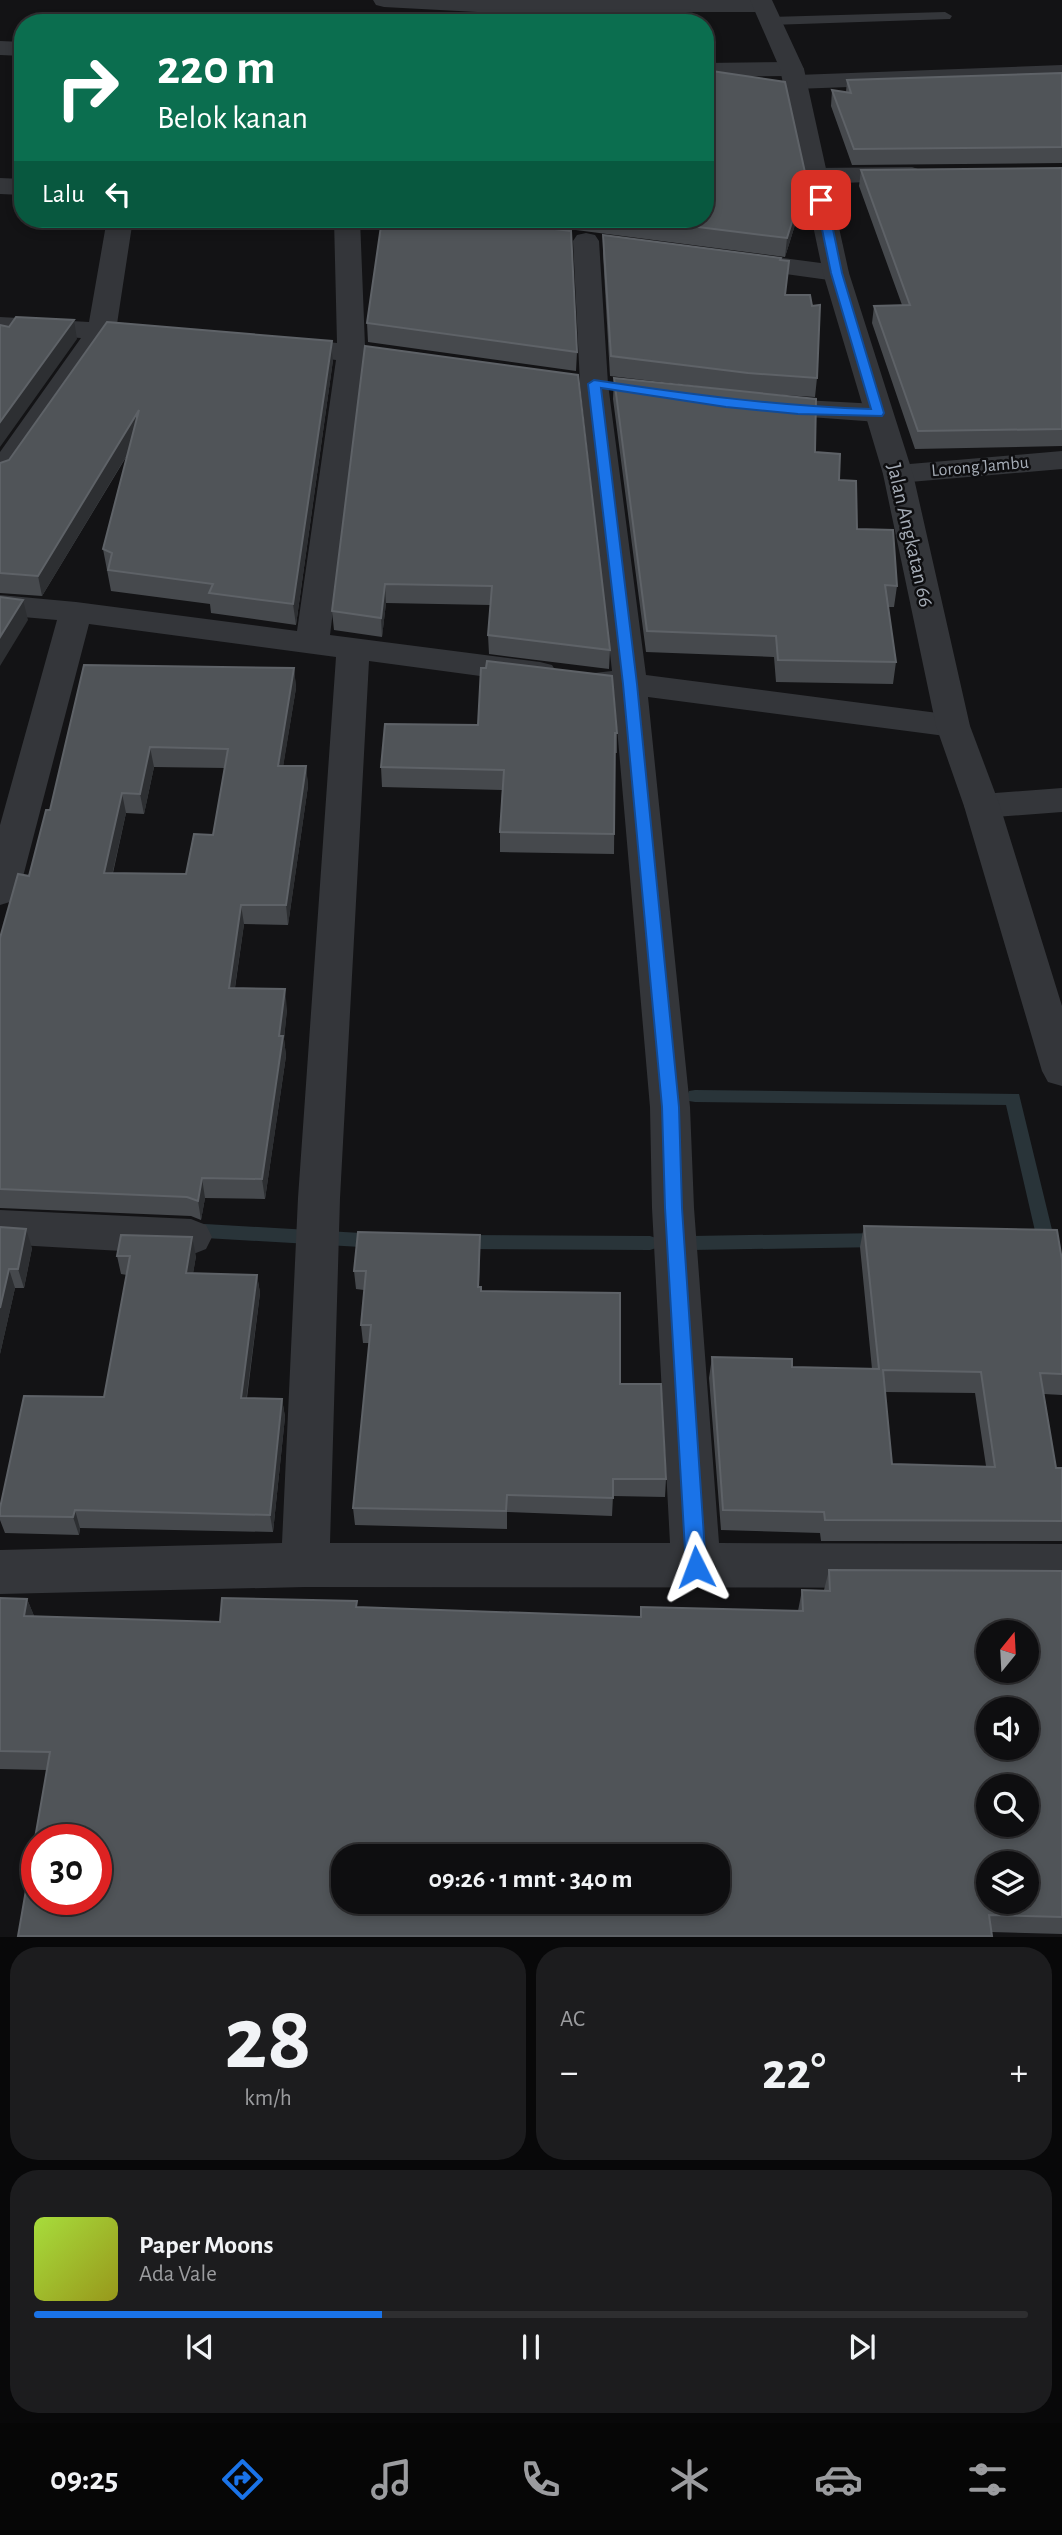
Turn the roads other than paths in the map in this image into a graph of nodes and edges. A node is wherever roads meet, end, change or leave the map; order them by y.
1 (384, 0) edge
2 (765, 9) edge
3 (945, 16) dead end
4 (714, 71) edge
5 (1062, 72) edge
6 (793, 75) junction
7 (941, 175) edge
8 (816, 176) junction
9 (119, 228) edge
10 (347, 228) edge
11 (586, 241) dead end
12 (718, 258) edge
13 (836, 273) junction
14 (0, 325) edge
15 (102, 329) junction
16 (185, 337) edge
17 (254, 342) edge
18 (351, 351) junction
19 (446, 363) edge
20 (738, 404) edge
21 (878, 413) junction
22 (1062, 460) edge
23 (0, 473) edge
24 (898, 474) junction
25 (0, 605) edge
26 (76, 612) junction
27 (312, 645) junction
28 (354, 650) junction
29 (630, 684) junction
30 (953, 726) junction
31 (1062, 800) edge
32 (982, 806) junction
33 (0, 892) edge
34 (1062, 1071) edge
35 (0, 1227) edge
36 (191, 1237) edge
37 (305, 1565) junction
38 (1062, 1566) edge
39 (696, 1567) junction
40 (0, 1572) edge

1 - 2 street
2 - 3 lane
2 - 6 street, Jalan Angkatan 66
4 - 6 street
5 - 6 street
6 - 8 street, Jalan Angkatan 66
7 - 8 street
8 - 13 street, Jalan Angkatan 66
9 - 15 street
10 - 18 street
11 - 29 street
12 - 13 street
13 - 21 street, Jalan Angkatan 66
14 - 15 street
15 - 16 street
15 - 23 street
17 - 18 street
18 - 19 street
18 - 27 street
20 - 21 street
21 - 24 street, Jalan Angkatan 66
22 - 24 street, Lorong Jambu
24 - 30 street, Jalan Angkatan 66
25 - 26 street
26 - 27 street
26 - 33 street
27 - 28 street
28 - 29 street
28 - 37 street
29 - 30 street
29 - 39 street
30 - 32 street, Jalan Angkatan 66
31 - 32 street
32 - 34 street, Jalan Angkatan 66
35 - 36 street
37 - 39 street
37 - 40 street
38 - 39 street

